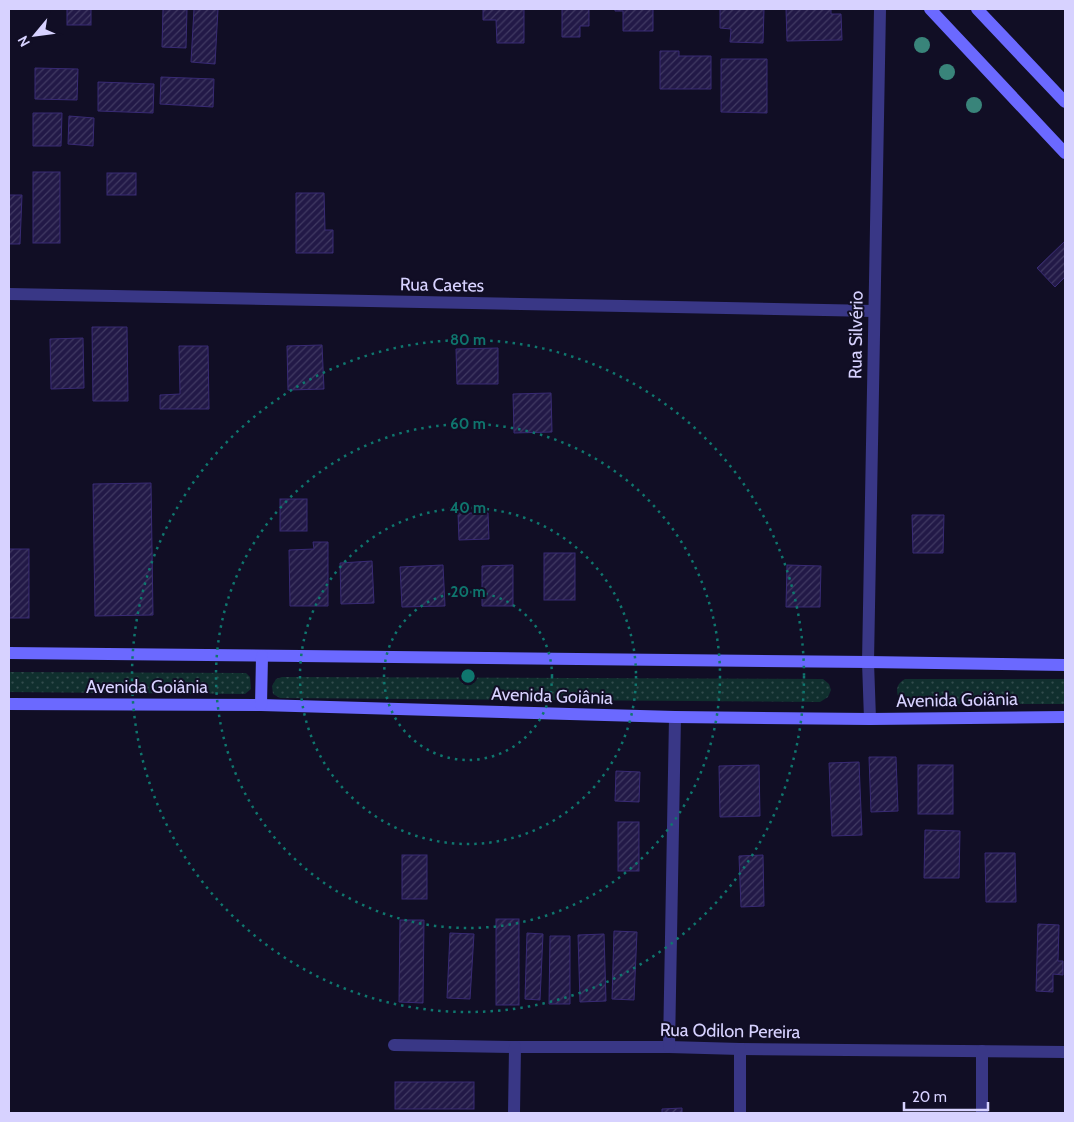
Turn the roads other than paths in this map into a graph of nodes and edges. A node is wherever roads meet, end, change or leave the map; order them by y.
1 (880, 9) edge
2 (930, 9) edge
3 (977, 9) edge
4 (1065, 102) edge
5 (1065, 153) edge
6 (9, 294) edge
7 (874, 311) junction
8 (9, 653) edge
9 (262, 656) junction
10 (868, 662) junction
11 (1065, 665) edge
12 (9, 704) edge
13 (261, 704) junction
14 (1065, 716) edge
15 (676, 717) junction
16 (870, 719) junction
17 (394, 1045) dead end
18 (515, 1047) junction
19 (669, 1047) junction
20 (740, 1049) junction
21 (982, 1051) junction
22 (1065, 1052) edge
23 (514, 1113) edge
24 (740, 1113) edge
25 (982, 1113) edge

1 - 7 street, Rua Silvério
2 - 5 street
3 - 4 street
6 - 7 street, Rua Caetes
7 - 10 street, Rua Silvério
8 - 9 street, Avenida Goiânia
9 - 10 street, Avenida Goiânia
9 - 13 street
10 - 11 street, Avenida Goiânia
10 - 16 street, Rua Silvério
12 - 13 street, Avenida Goiânia
13 - 15 street, Avenida Goiânia
14 - 16 street, Avenida Goiânia
15 - 16 street, Avenida Goiânia
15 - 19 street
17 - 18 street, Rua Odilon Pereira
18 - 19 street, Rua Odilon Pereira
18 - 23 street
19 - 20 street, Rua Odilon Pereira
20 - 21 street, Rua Odilon Pereira
20 - 24 street
21 - 22 street, Rua Odilon Pereira
21 - 25 street

